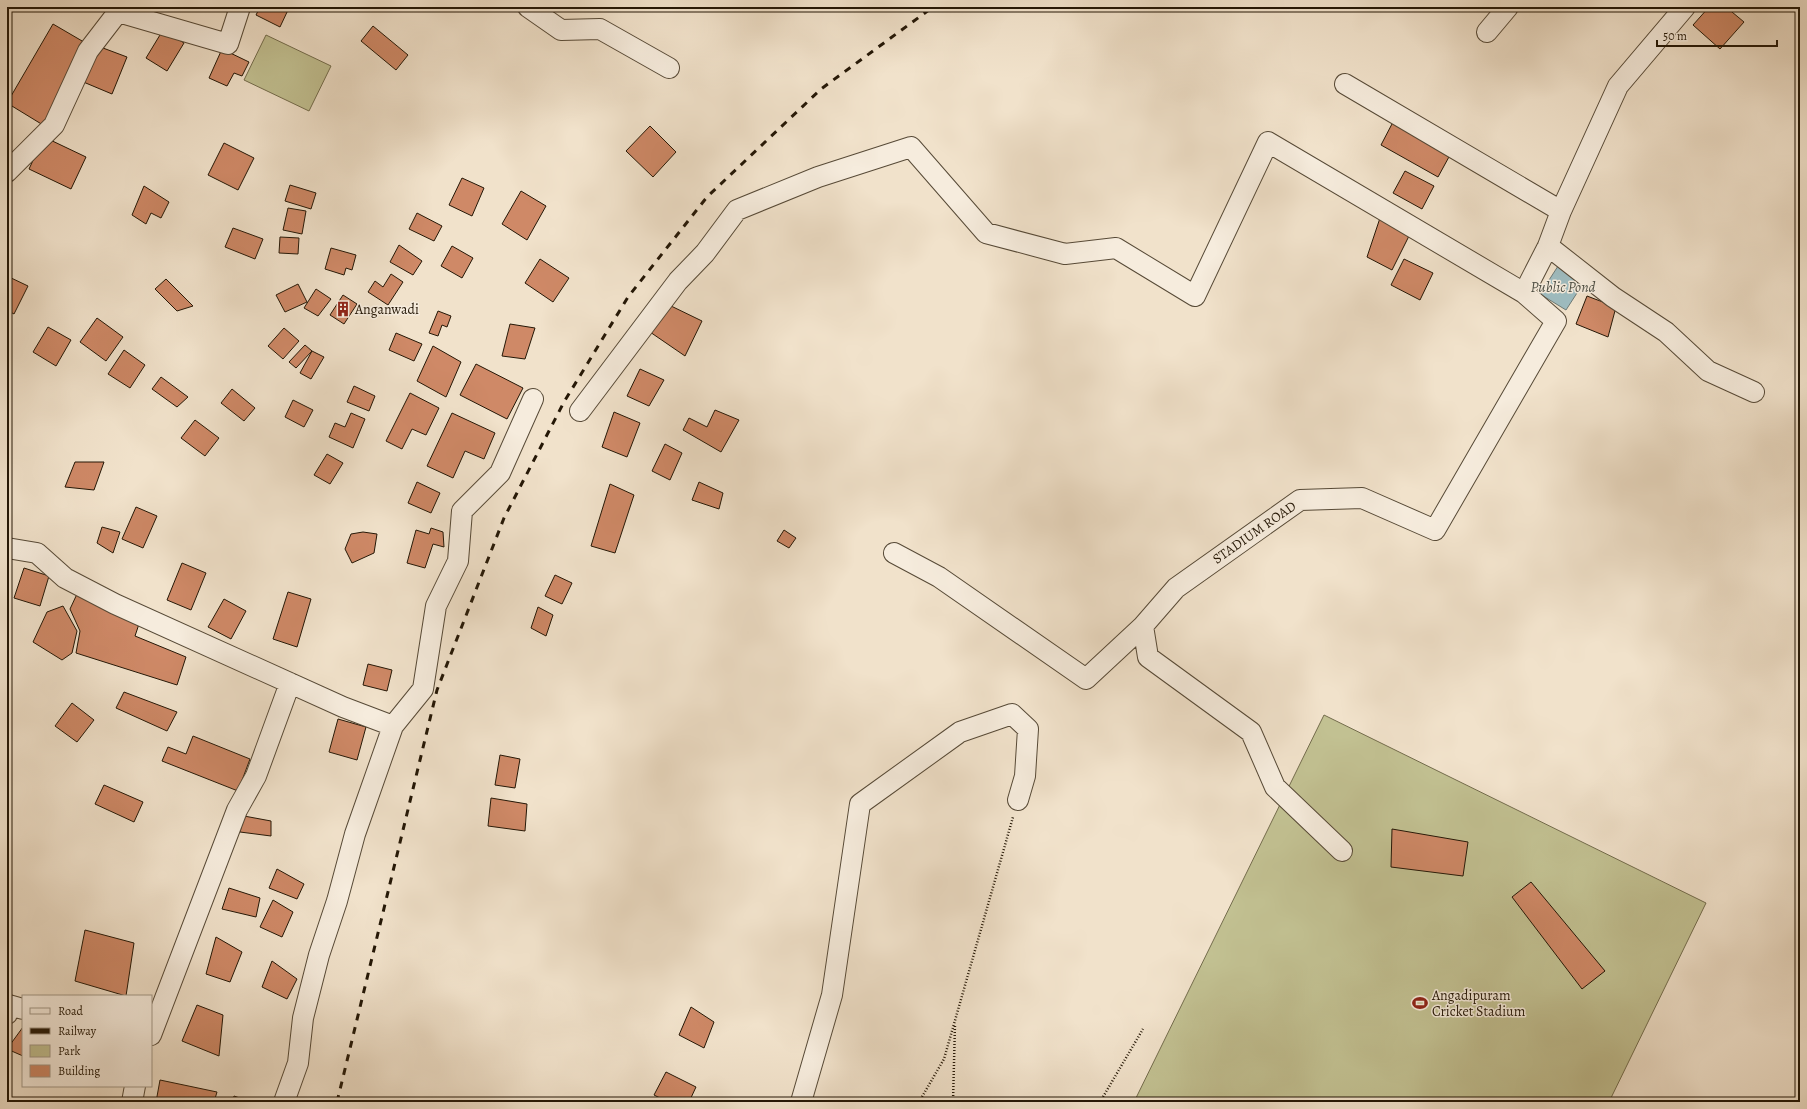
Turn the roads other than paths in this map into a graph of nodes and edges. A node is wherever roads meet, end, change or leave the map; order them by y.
1 (240, 7) edge
2 (528, 7) edge
3 (1508, 7) edge
4 (1685, 7) edge
5 (119, 9) edge
6 (1487, 32) dead end
7 (669, 68) dead end
8 (1345, 84) dead end
9 (7, 172) edge
10 (1561, 211) junction
11 (1548, 246) junction
12 (1524, 293) junction
13 (1754, 392) dead end
14 (533, 399) dead end
15 (580, 411) dead end
16 (7, 548) edge
17 (894, 553) dead end
18 (1143, 626) junction
19 (290, 683) junction
20 (393, 726) junction
21 (1018, 800) road end
22 (1342, 851) dead end
23 (152, 1032) edge
24 (134, 1087) edge
25 (132, 1102) edge
26 (284, 1102) edge
27 (801, 1102) edge

1 - 5 street
2 - 7 street
3 - 6 street
4 - 10 street
5 - 9 street
8 - 10 street
10 - 11 street
11 - 12 street
11 - 13 street
12 - 15 street
12 - 18 street, STADIUM ROAD
14 - 20 street
16 - 19 street
17 - 18 street
18 - 22 street
19 - 20 street
19 - 23 street
20 - 26 street
21 - 27 street
24 - 25 street

